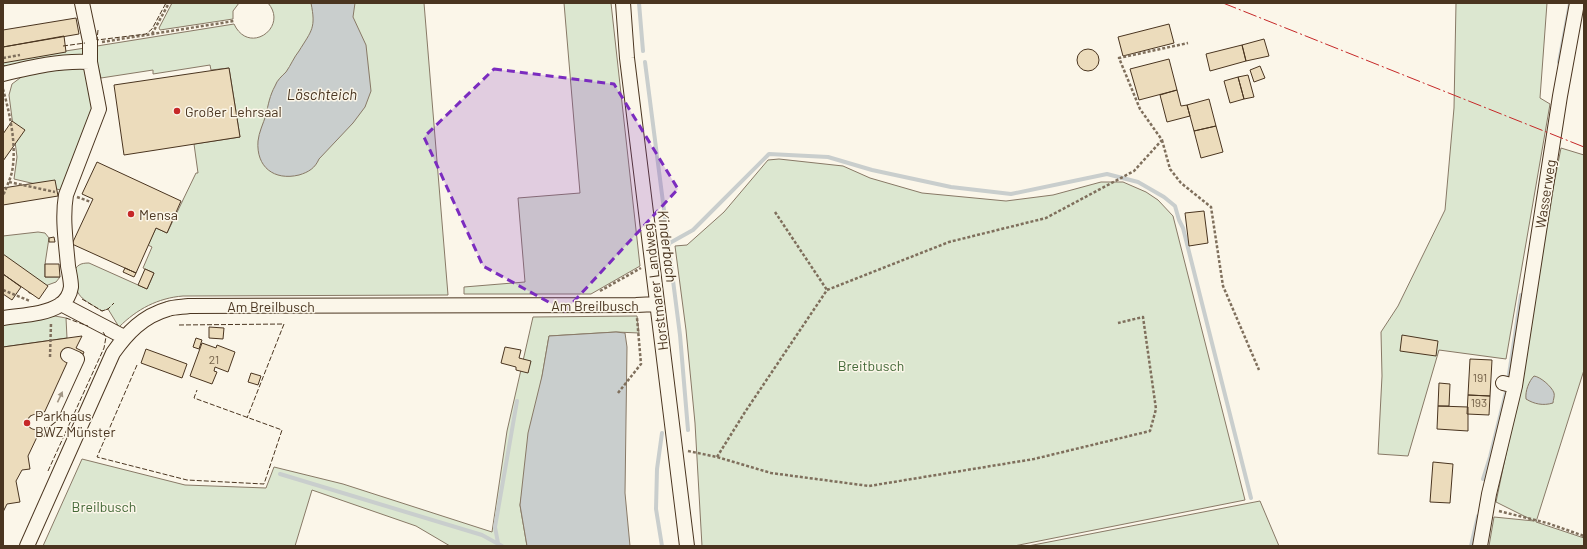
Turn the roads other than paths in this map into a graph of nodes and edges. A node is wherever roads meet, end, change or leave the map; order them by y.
1 (82, 3) edge
2 (623, 3) edge
3 (1577, 3) edge
4 (90, 62) junction
5 (3, 74) edge
6 (657, 304) junction
7 (57, 306) junction
8 (3, 318) edge
9 (124, 337) junction
10 (68, 355) dead end
11 (35, 422) dead end
12 (27, 546) edge
13 (687, 546) edge
14 (1480, 546) edge

1 - 4 street
2 - 6 street, Horstmarer Landweg
3 - 14 street, Wasserweg
4 - 5 street
4 - 7 street
6 - 9 street, Am Breilbusch
6 - 13 street, Horstmarer Landweg
7 - 8 street
7 - 9 street
9 - 12 street, Am Breilbusch
11 -> 10 street

